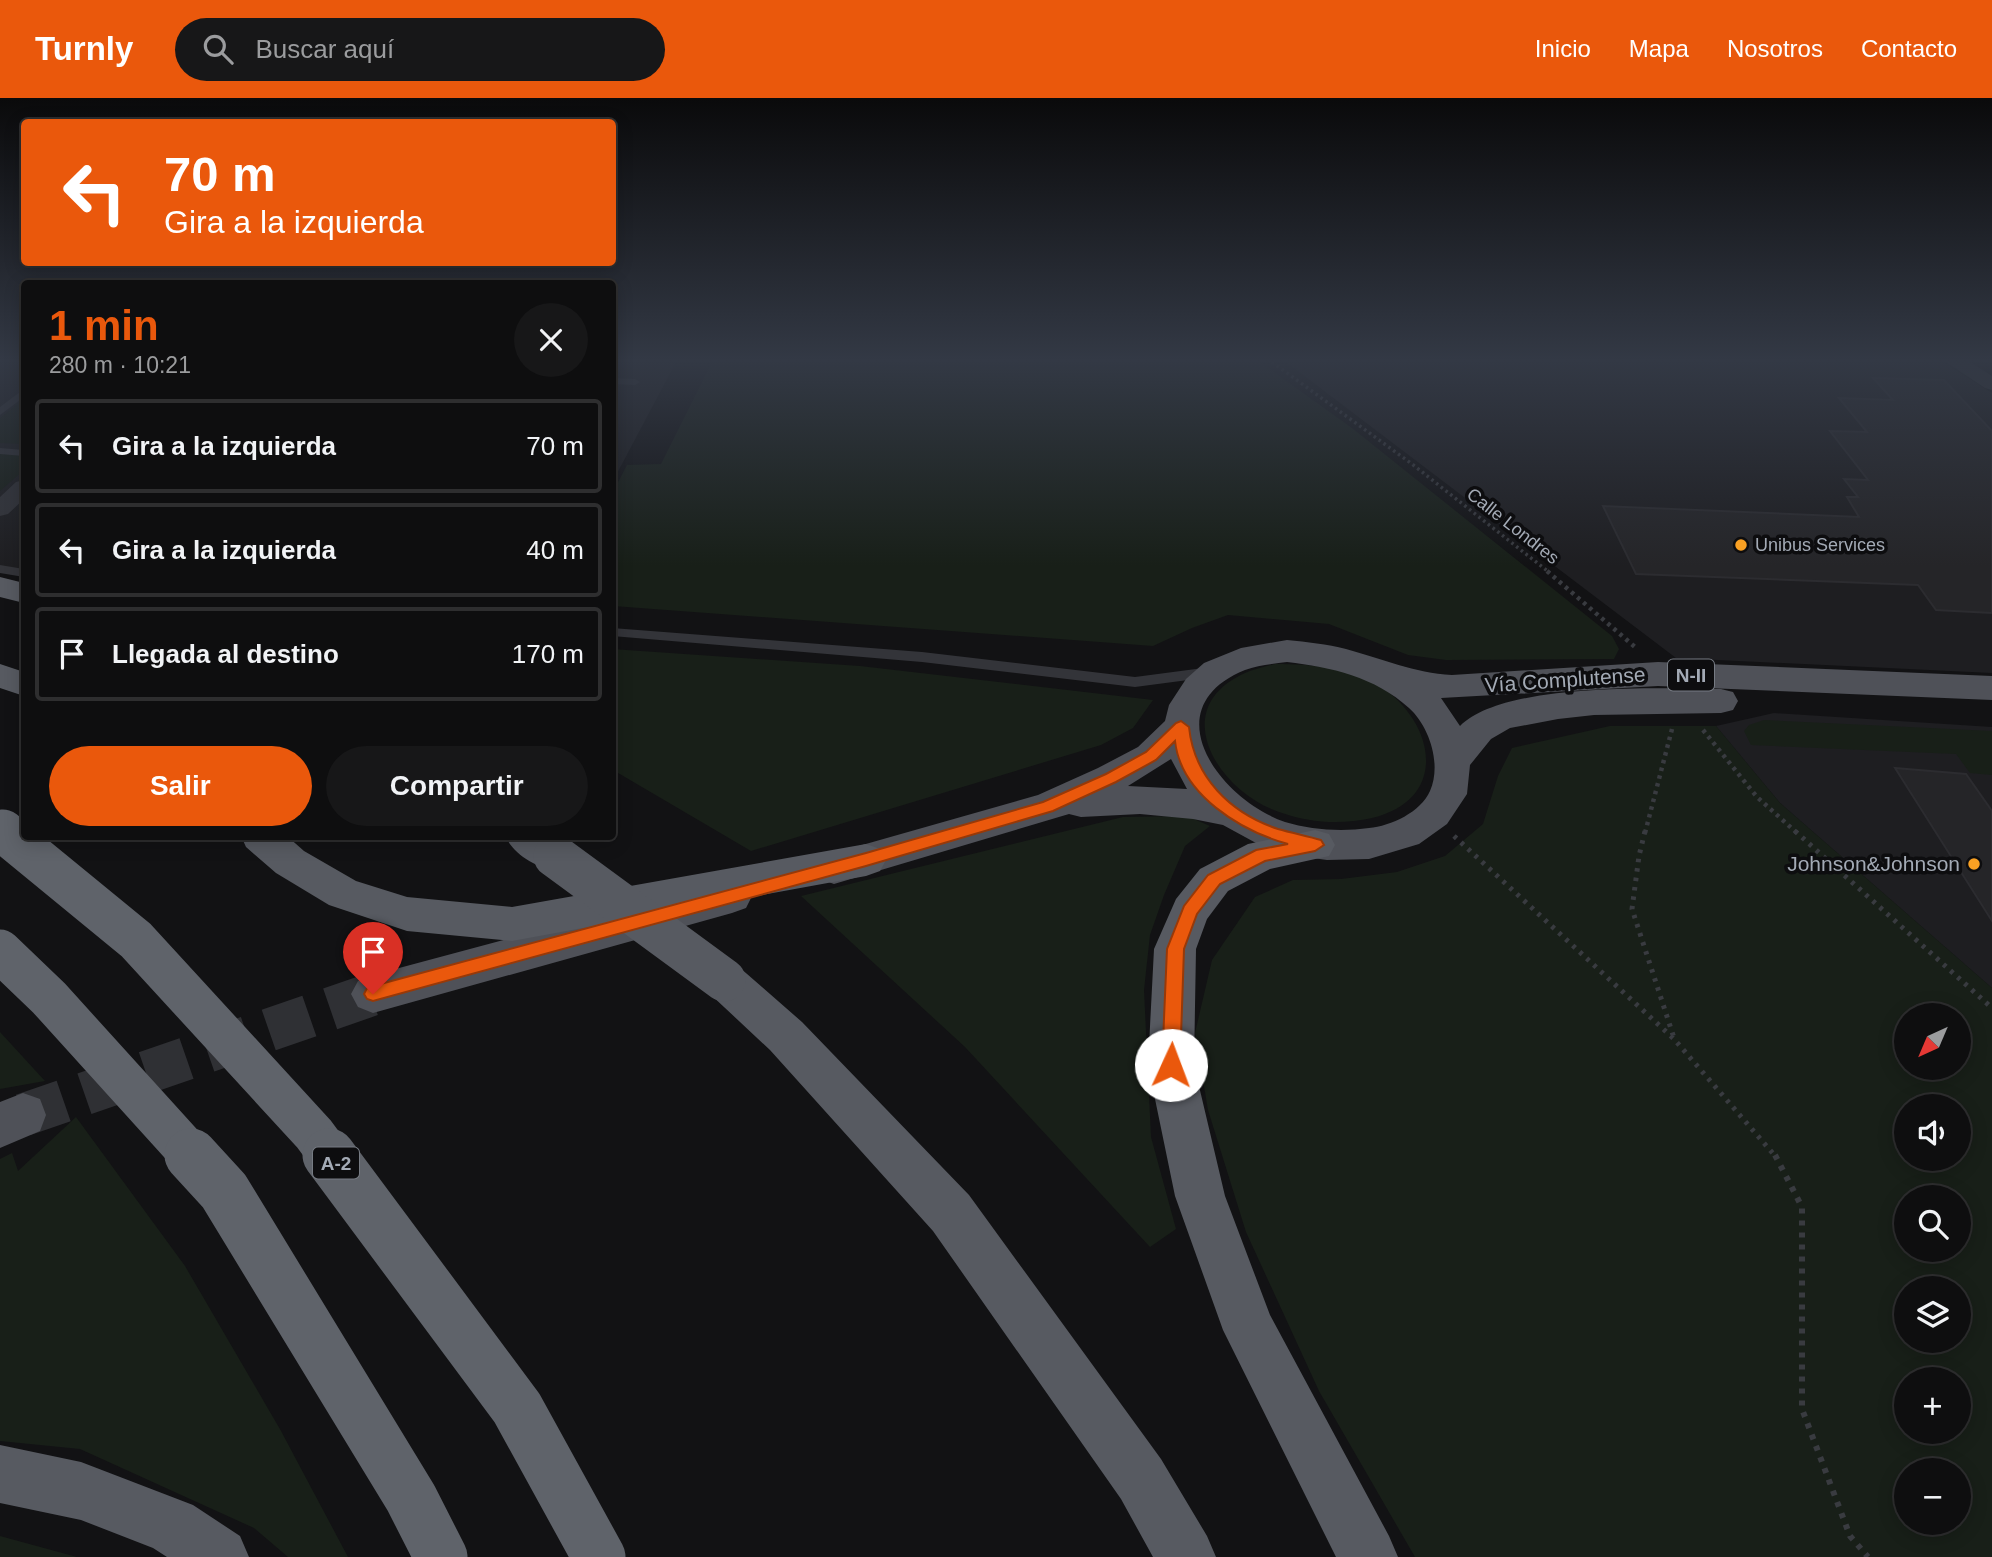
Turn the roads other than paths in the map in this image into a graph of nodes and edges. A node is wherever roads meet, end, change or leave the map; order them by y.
1 (0, 451) edge
2 (21, 453) edge
3 (21, 490) edge
4 (0, 509) edge
5 (0, 569) edge
6 (21, 572) edge
7 (0, 587) edge
8 (21, 592) edge
9 (616, 632) edge
10 (1217, 670) junction
11 (0, 676) edge
12 (1392, 678) junction
13 (21, 683) edge
14 (1992, 688) edge
15 (1992, 710) edge
16 (1181, 727) junction
17 (1454, 759) junction
18 (1048, 807) junction
19 (1233, 812) junction
20 (0, 829) edge
21 (265, 840) edge
22 (1315, 845) junction
23 (540, 846) edge
24 (866, 860) junction
25 (0, 951) edge
26 (373, 994) tunnel mouth
27 (0, 1474) edge
28 (219, 1557) edge
29 (442, 1557) edge
30 (599, 1557) edge
31 (1186, 1557) edge
32 (1368, 1557) edge

1 - 2 lane
3 - 4 street
5 - 6 lane
7 - 8 highway
9 - 10 lane
10 - 12 main road
10 - 16 main road
11 - 13 highway
12 - 14 main road, Vía Complutense / N-II
12 - 17 main road
15 - 17 main road, Vía Complutense
16 - 18 main road
16 - 19 main road
17 - 22 main road
18 - 19 main road
18 - 24 main road
19 - 22 main road
20 - 30 highway, A-2, bridge
21 - 24 highway
22 - 32 highway
23 - 31 highway, bridge
24 - 26 main road
25 - 29 highway, bridge
27 - 28 highway

